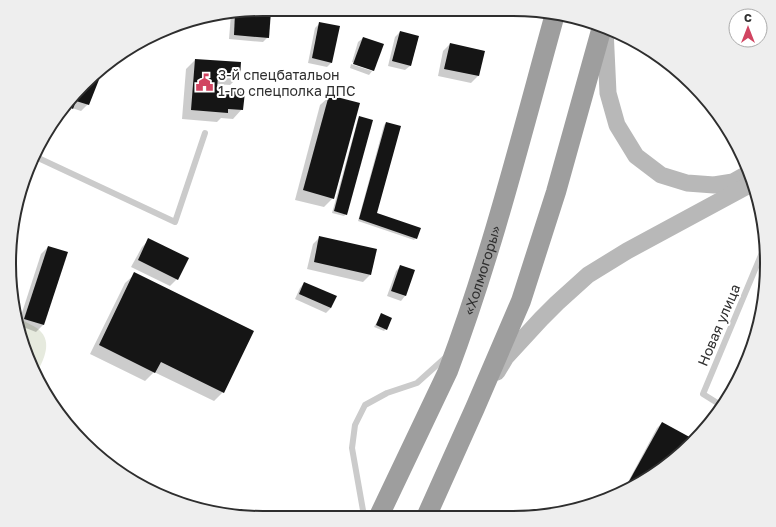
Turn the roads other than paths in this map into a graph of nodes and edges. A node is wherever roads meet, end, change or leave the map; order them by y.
1 (554, 20) edge
2 (601, 32) edge
3 (606, 35) edge
4 (205, 133) dead end
5 (40, 159) edge
6 (744, 176) edge
7 (748, 186) edge
8 (760, 258) edge
9 (457, 346) junction
10 (717, 403) edge
11 (475, 408) junction
12 (363, 511) edge
13 (381, 511) edge
14 (429, 511) edge

1 - 9 highway, «Холмогоры»
2 - 11 highway
3 - 6 main road
4 - 5 lane
7 - 11 main road
8 - 10 lane, Новая улица
9 - 12 lane
9 - 13 highway, «Холмогоры»
11 - 14 highway

